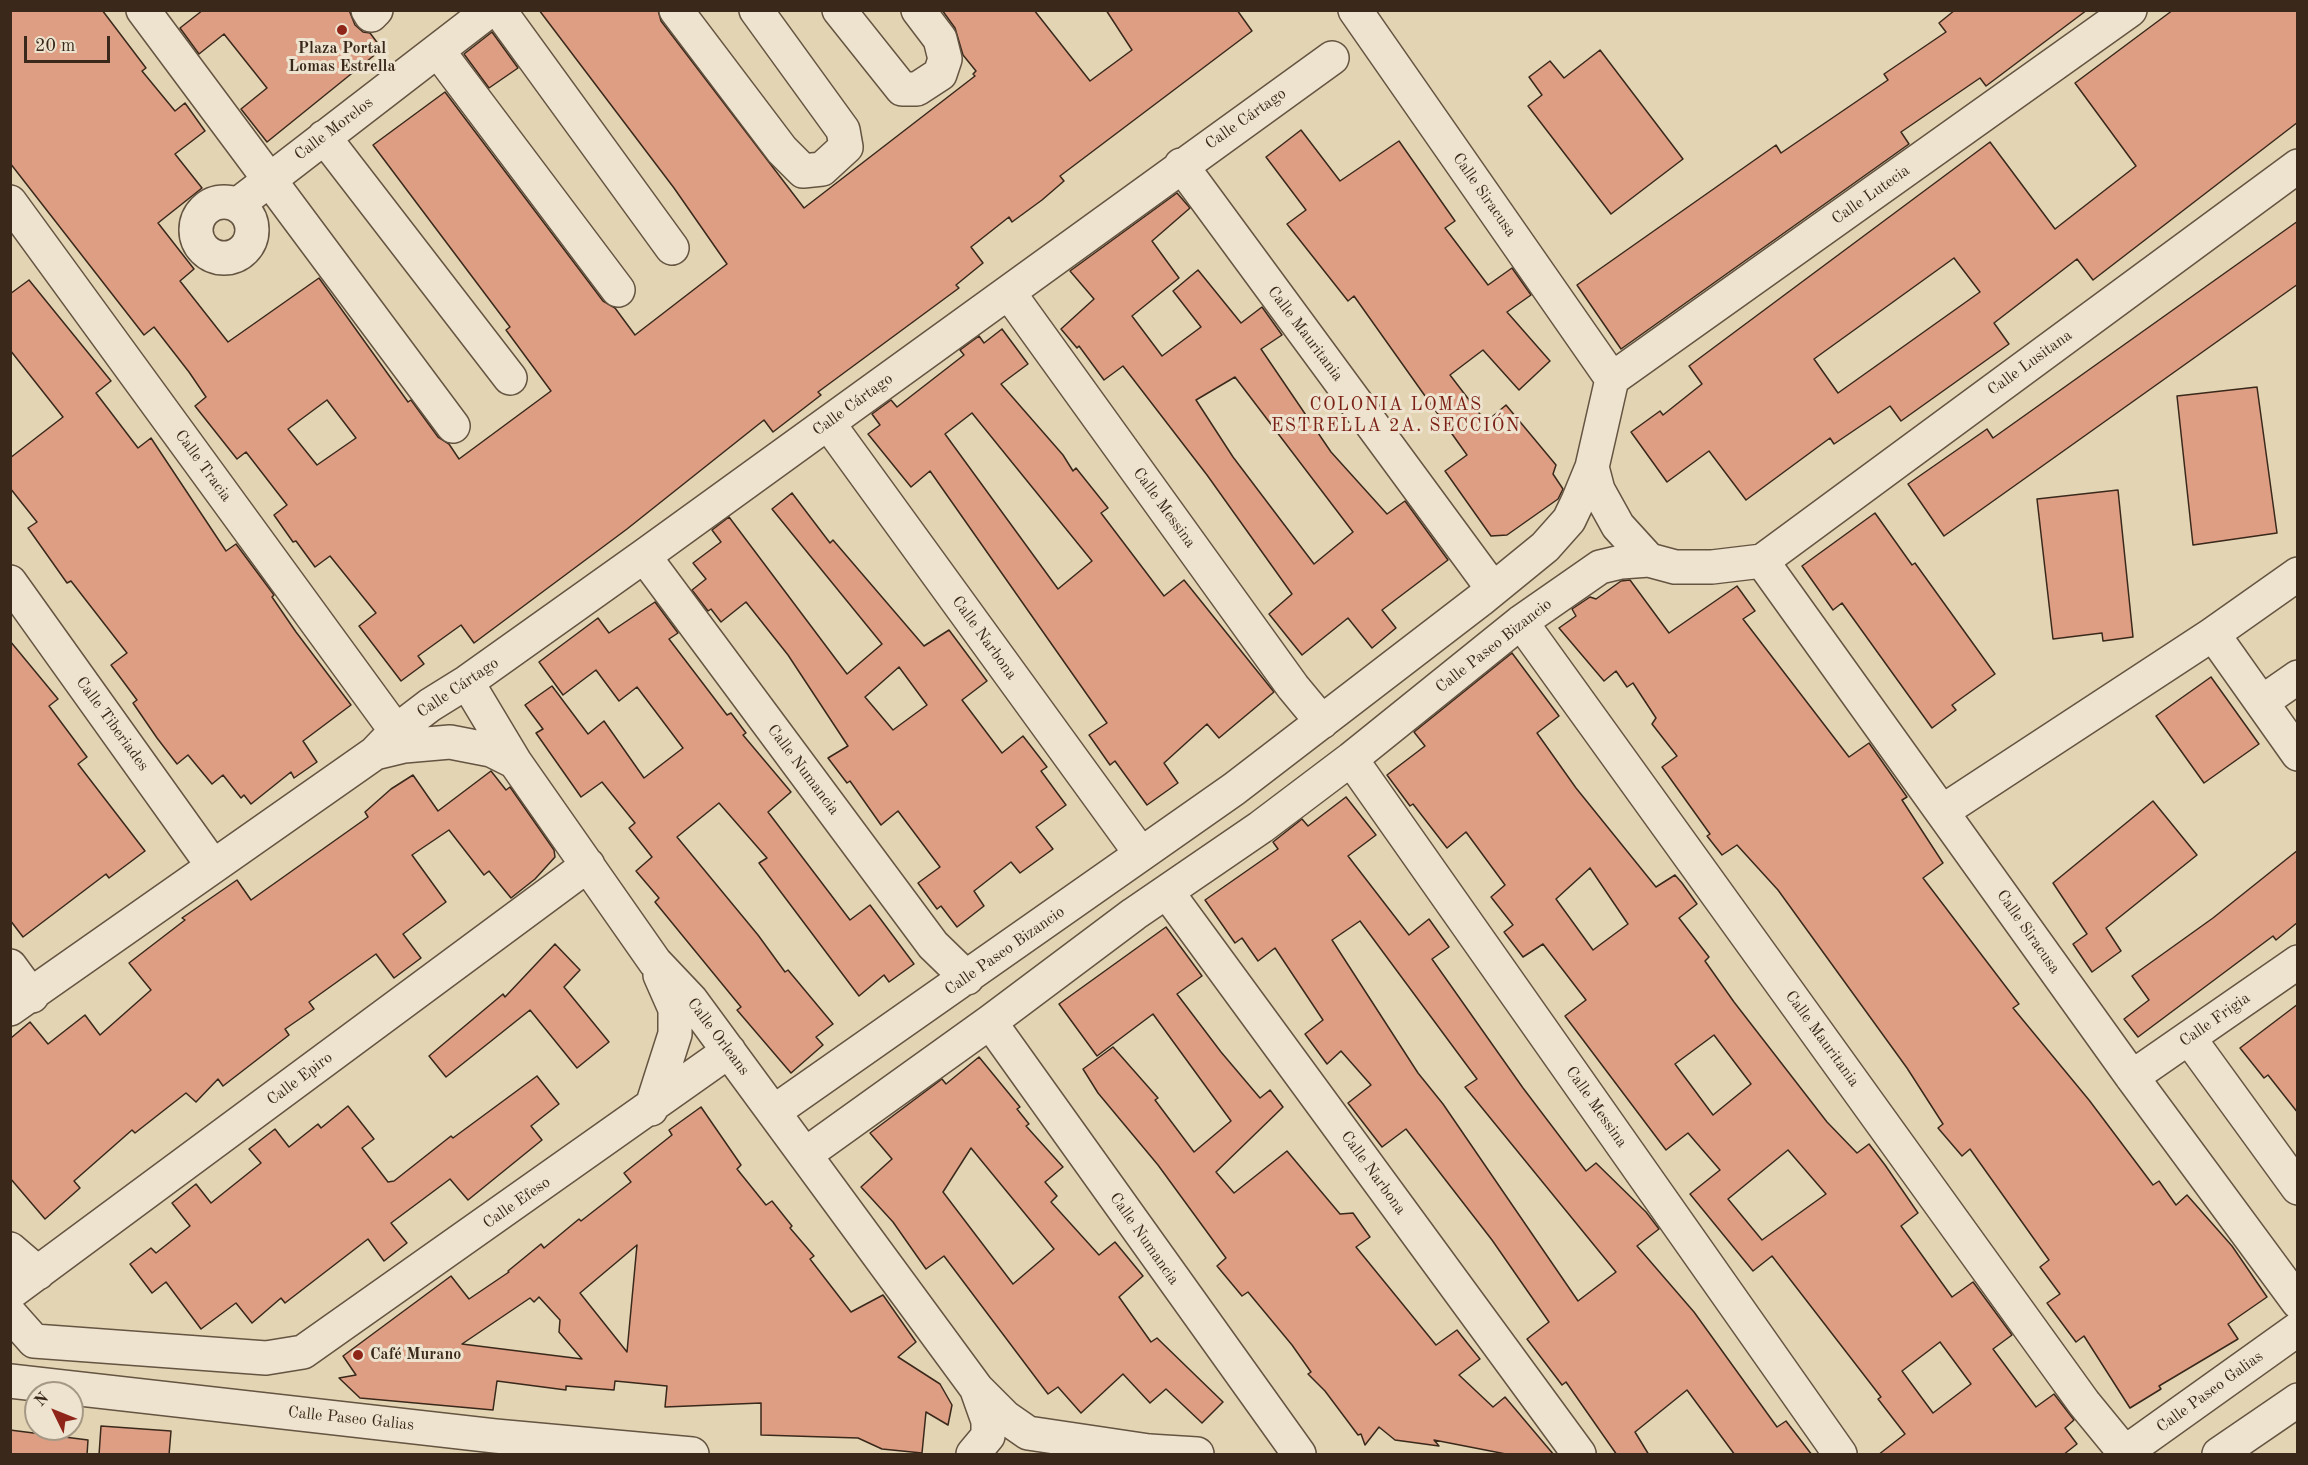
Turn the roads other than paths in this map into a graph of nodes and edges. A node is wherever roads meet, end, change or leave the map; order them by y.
1 (143, 10) edge
2 (368, 10) edge
3 (376, 10) edge
4 (490, 10) edge
5 (499, 10) edge
6 (676, 10) edge
7 (756, 10) edge
8 (839, 10) edge
9 (918, 10) edge
10 (1355, 10) edge
11 (2126, 12) edge
12 (438, 51) junction
13 (1332, 58) dead end
14 (324, 137) junction
15 (1181, 165) junction
16 (2298, 166) edge
17 (268, 180) junction
18 (10, 201) edge
19 (237, 205) dead end
20 (672, 248) dead end
21 (618, 290) dead end
22 (1009, 293) junction
23 (510, 378) dead end
24 (1612, 379) junction
25 (828, 423) junction
26 (453, 426) dead end
27 (1592, 467) junction
28 (644, 556) junction
29 (1650, 560) junction
30 (1762, 561) junction
31 (2298, 574) edge
32 (10, 582) edge
33 (1493, 589) junction
34 (1521, 622) junction
35 (2213, 634) junction
36 (2298, 676) edge
37 (466, 682) junction
38 (2262, 702) junction
39 (1322, 722) junction
40 (385, 742) junction
41 (2298, 754) edge
42 (1351, 759) junction
43 (514, 762) junction
44 (1234, 789) junction
45 (1943, 812) junction
46 (1261, 827) junction
47 (1141, 854) junction
48 (588, 865) junction
49 (213, 866) junction
50 (1167, 892) junction
51 (655, 962) junction
52 (2298, 962) edge
53 (10, 966) edge
54 (967, 978) junction
55 (21, 1003) edge
56 (990, 1022) junction
57 (2189, 1038) junction
58 (729, 1051) junction
59 (2132, 1077) junction
60 (651, 1109) junction
61 (775, 1111) junction
62 (806, 1154) junction
63 (2298, 1188) edge
64 (10, 1249) edge
65 (38, 1273) junction
66 (10, 1293) edge
67 (2298, 1302) edge
68 (10, 1314) edge
69 (2298, 1329) edge
70 (11, 1382) edge
71 (977, 1389) junction
72 (2298, 1400) edge
73 (441, 1442) edge
74 (494, 1445) edge
75 (1052, 1446) edge
76 (2124, 1454) edge
77 (692, 1455) edge
78 (973, 1455) edge
79 (1197, 1455) edge
80 (1299, 1455) edge
81 (1579, 1455) edge
82 (1840, 1455) edge
83 (2219, 1455) edge

1 - 17 street
2 - 3 street
4 - 12 street, Calle Morelos
5 - 20 street
6 - 7 street
8 - 9 street
10 - 24 street, Calle Siracusa
11 - 24 street, Calle Lutecia
12 - 14 street, Calle Morelos
12 - 21 street
13 - 15 street, Calle Cártago
14 - 17 street, Calle Morelos
14 - 23 street
15 - 22 street, Calle Cártago
15 - 33 street, Calle Mauritania
16 - 30 street, Calle Lusitana
17 - 19 street, Calle Morelos
17 - 26 street
18 - 40 street, Calle Tracia
22 - 25 street, Calle Cártago
22 - 39 street, Calle Messina
24 - 27 street, Calle Paseo Bizancio
25 - 28 street, Calle Cártago
25 - 47 street, Calle Narbona
27 - 29 street
27 - 33 street, Calle Paseo Bizancio
28 - 37 street, Calle Cártago
28 - 54 street, Calle Numancia
29 - 30 street, Calle Paseo Bizancio
29 - 34 street, Calle Paseo Bizancio
30 - 45 street, Calle Siracusa
31 - 35 street
32 - 49 street, Calle Tiberiades
33 - 39 street, Calle Paseo Bizancio
34 - 42 street, Calle Paseo Bizancio
34 - 76 street, Calle Mauritania
35 - 38 street
35 - 45 street
36 - 38 street
37 - 40 street, Calle Cártago
37 - 43 street, Calle Orleans
38 - 41 street
39 - 44 street, Calle Paseo Bizancio
40 - 43 street, Calle Cártago
40 - 49 street, Calle Cártago
42 - 46 street, Calle Paseo Bizancio
42 - 82 street, Calle Messina
43 - 48 street, Calle Orleans
44 - 46 street
44 - 47 street, Calle Paseo Bizancio
45 - 59 street, Calle Siracusa
46 - 50 street, Calle Paseo Bizancio
47 - 54 street, Calle Paseo Bizancio
48 - 51 street, Calle Orleans
48 - 65 street, Calle Epiro
49 - 55 street, Calle Cártago
50 - 56 street, Calle Paseo Bizancio
50 - 81 street, Calle Narbona
51 - 58 street, Calle Orleans
51 - 60 street
52 - 57 street, Calle Frigia
53 - 55 street
54 - 61 street, Calle Paseo Bizancio
56 - 62 street, Calle Paseo Bizancio
56 - 80 street, Calle Numancia
57 - 59 street, Calle Frigia
57 - 63 street
58 - 60 street, Calle Efeso
58 - 61 street, Calle Orleans
59 - 67 street, Calle Siracusa
60 - 68 street, Calle Efeso
61 - 62 street, Calle Orleans
62 - 71 street, Calle Orleans
64 - 65 street
65 - 66 street, Calle Epiro
69 - 76 street, Calle Paseo Galias
70 - 73 street, Calle Paseo Galias
71 - 75 street
71 - 78 street
72 - 83 street
73 - 74 street, Calle Paseo Galias
74 - 77 street, Calle Paseo Galias
75 - 79 street

